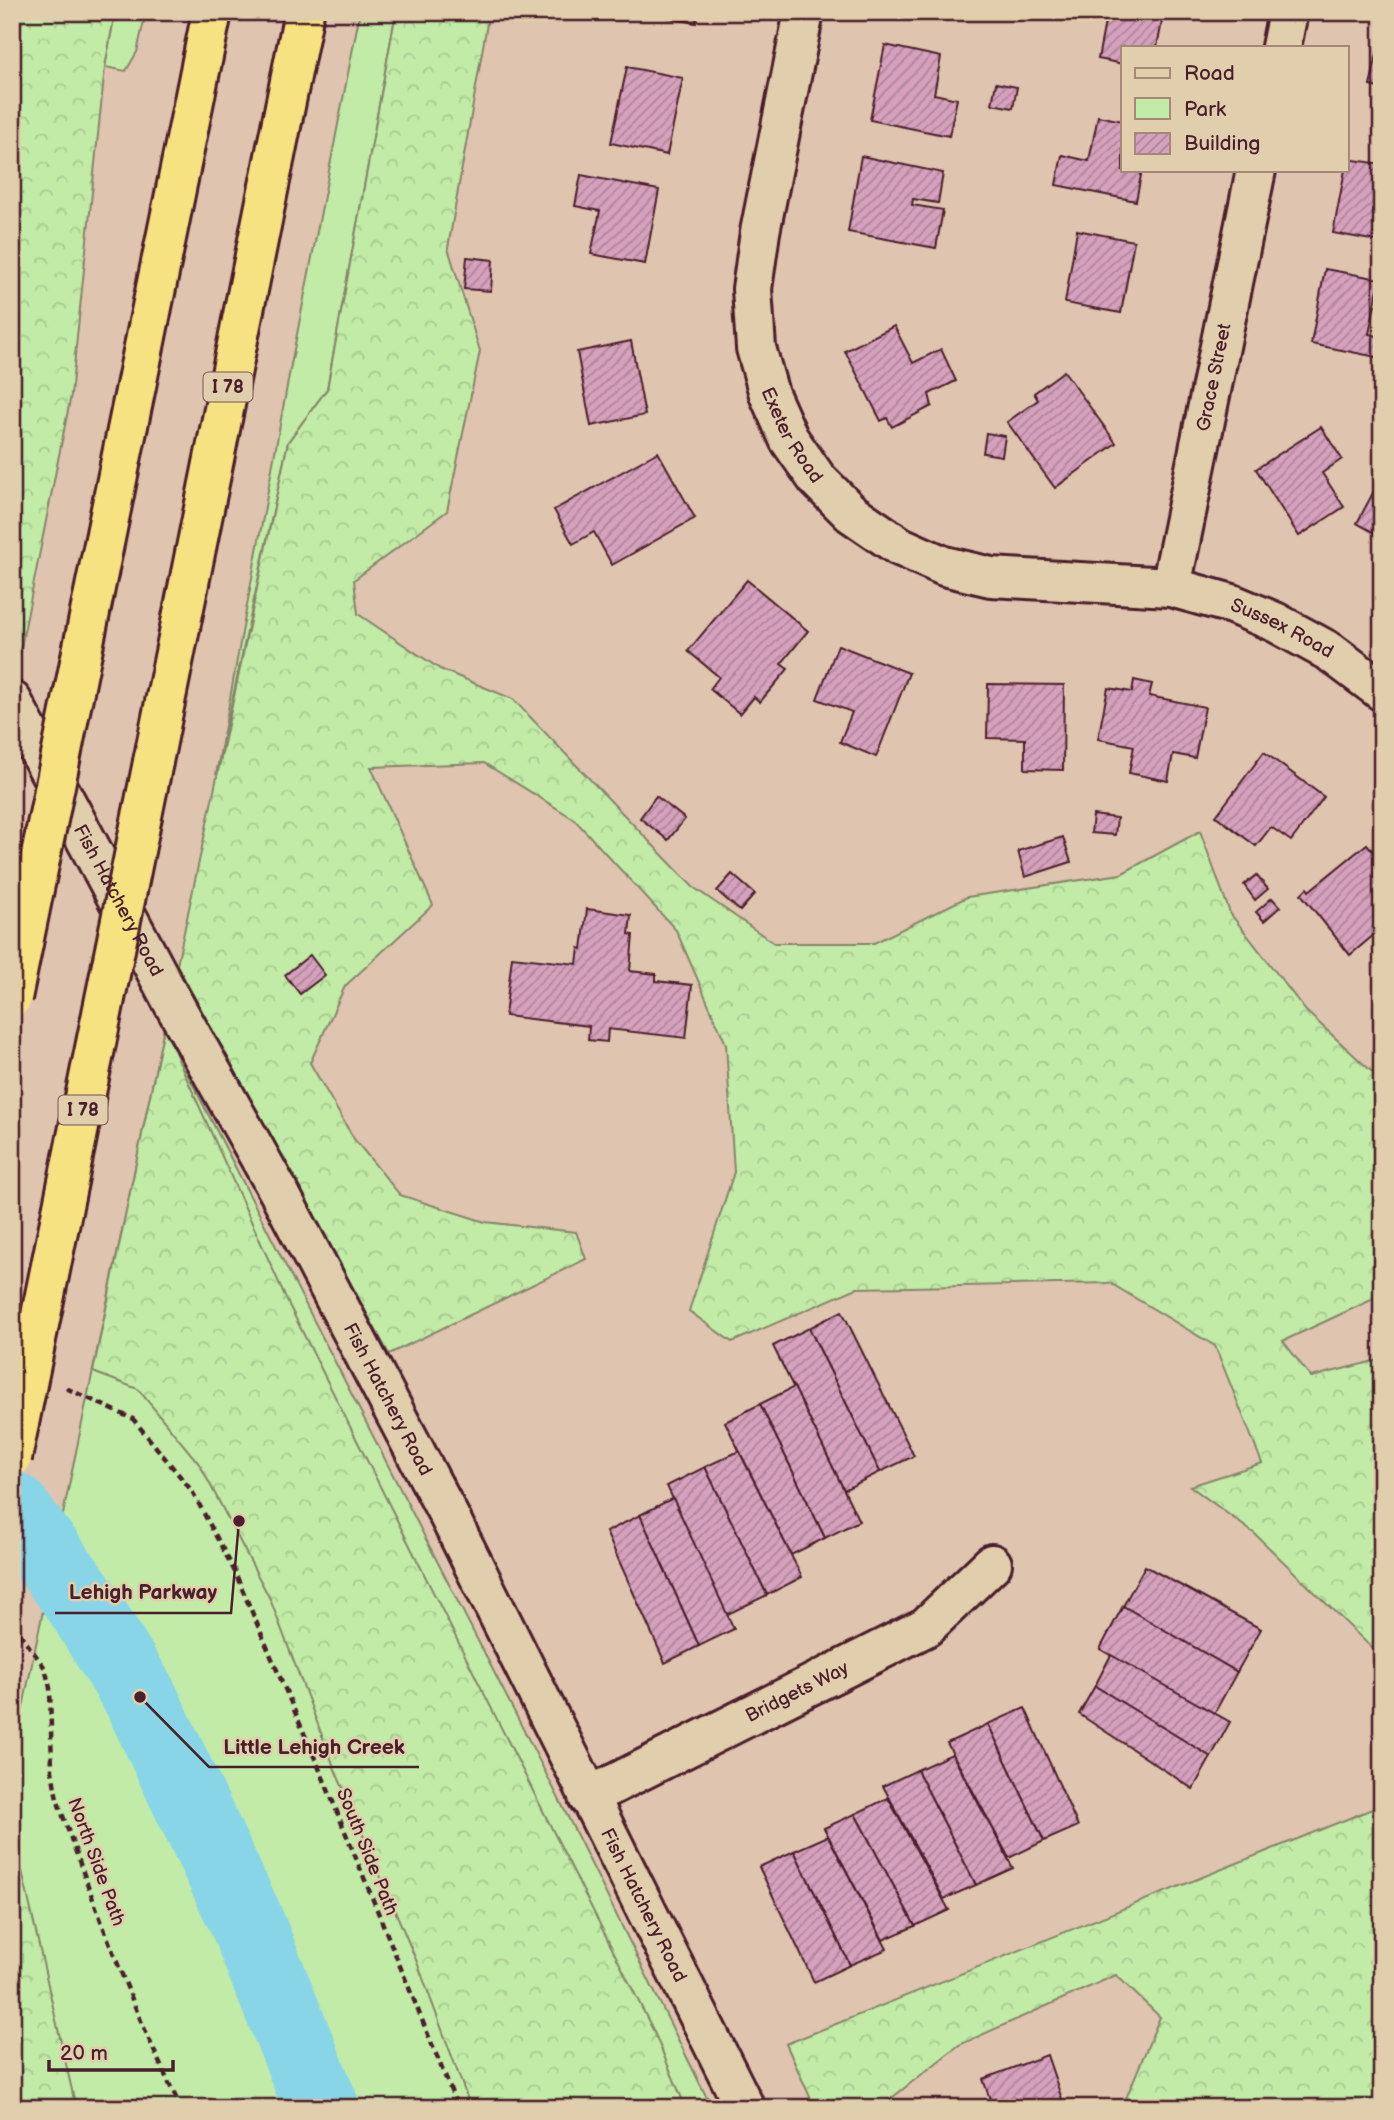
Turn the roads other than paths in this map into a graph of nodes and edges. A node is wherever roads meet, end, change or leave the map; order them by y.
1 (212, 12) edge
2 (304, 12) edge
3 (804, 12) edge
4 (1288, 12) edge
5 (1281, 46) edge
6 (1256, 172) edge
7 (1171, 587) junction
8 (1382, 691) edge
9 (12, 701) edge
10 (12, 998) edge
11 (12, 1458) edge
12 (992, 1564) dead end
13 (589, 1797) junction
14 (745, 2108) edge

1 - 10 highway, bridge
2 - 11 highway, I 78, bridge
3 - 7 street, Exeter Road
4 - 5 street
6 - 7 street, Grace Street
7 - 8 street, Sussex Road
9 - 13 street, Fish Hatchery Road
12 - 13 street, Bridgets Way
13 - 14 street, Fish Hatchery Road

